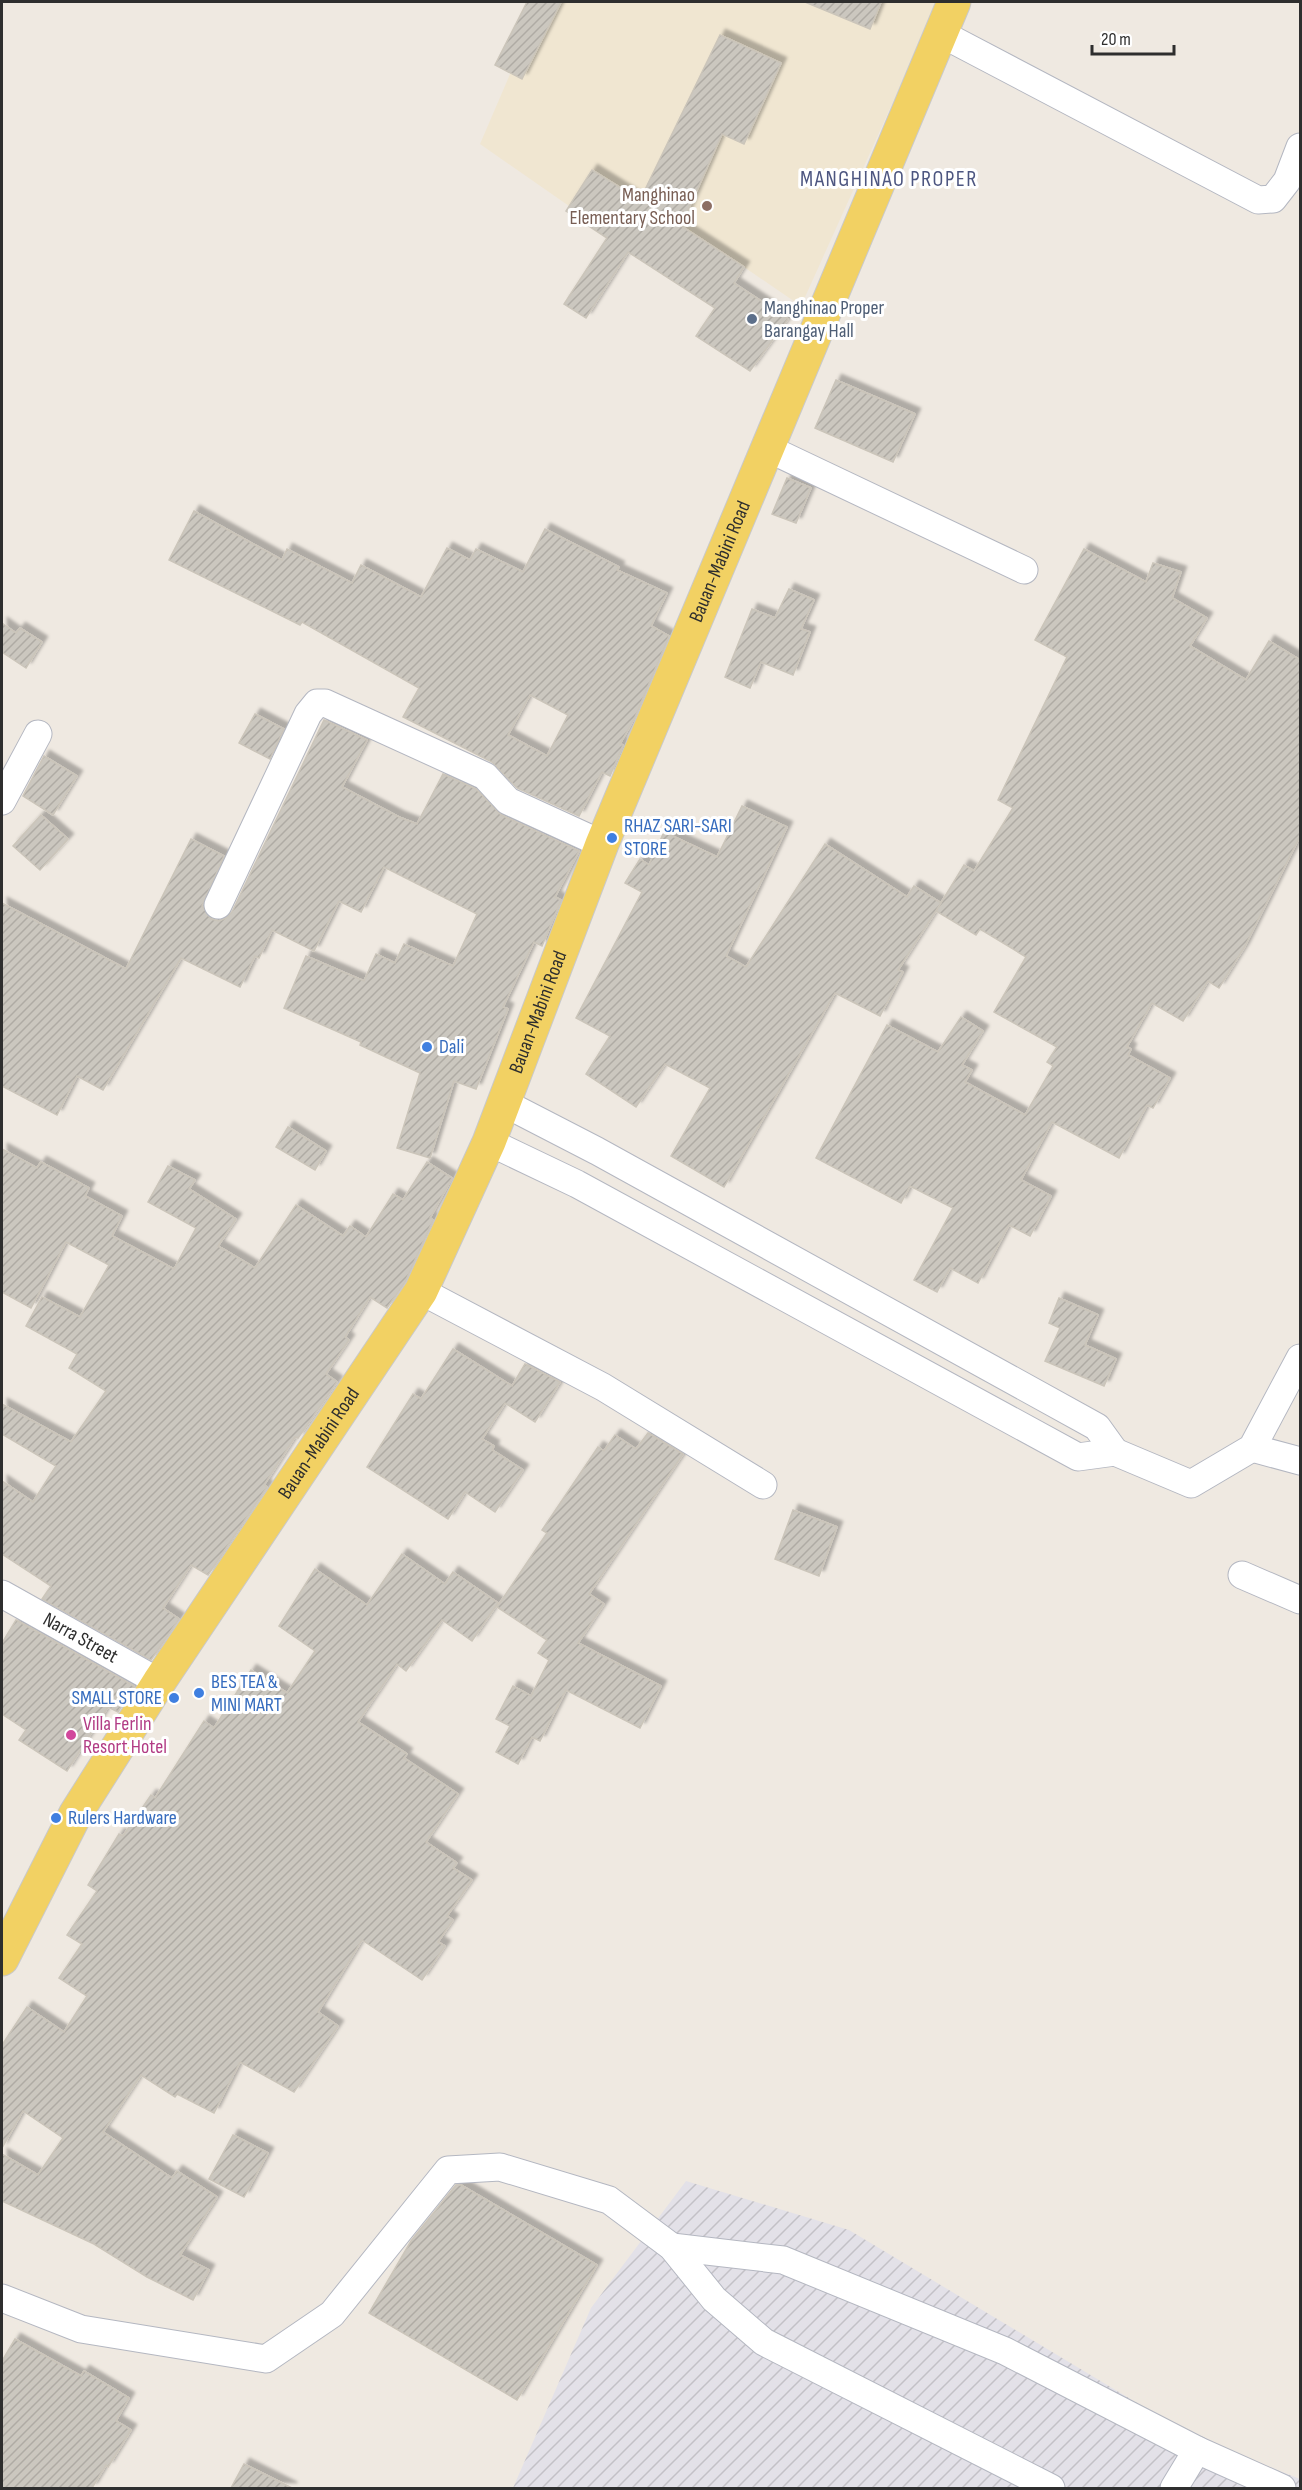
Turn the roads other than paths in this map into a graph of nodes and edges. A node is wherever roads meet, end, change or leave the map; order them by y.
1 (954, 2) edge
2 (940, 33) junction
3 (1300, 147) edge
4 (767, 448) junction
5 (1024, 570) dead end
6 (38, 734) dead end
7 (2, 801) edge
8 (603, 844) junction
9 (218, 905) dead end
10 (504, 1103) junction
11 (489, 1142) junction
12 (421, 1291) junction
13 (1300, 1358) edge
14 (1252, 1448) junction
15 (1115, 1452) junction
16 (1300, 1461) edge
17 (763, 1485) dead end
18 (1242, 1575) dead end
19 (2, 1594) edge
20 (1300, 1600) edge
21 (159, 1682) junction
22 (2, 1959) edge
23 (672, 2247) junction
24 (2, 2298) edge
25 (1197, 2450) junction
26 (1051, 2488) edge
27 (1174, 2488) edge
28 (1281, 2488) edge

1 - 2 main road, Bauan-Mabini Road
2 - 3 street
2 - 4 main road, Bauan-Mabini Road
4 - 5 street
4 - 8 main road, Bauan-Mabini Road
6 - 7 street
8 - 9 street
8 - 10 main road, Bauan-Mabini Road
10 - 11 main road, Bauan-Mabini Road
10 - 15 street
11 - 12 main road, Bauan-Mabini Road
11 - 15 street
12 - 17 street
12 - 21 main road, Bauan-Mabini Road
13 - 14 street
14 - 15 street
14 - 16 street
18 - 20 street
19 - 21 street, Narra Street
21 - 22 main road, Bauan-Mabini Road
23 - 24 street
23 - 25 street
23 - 26 street
25 - 27 street
25 - 28 street

